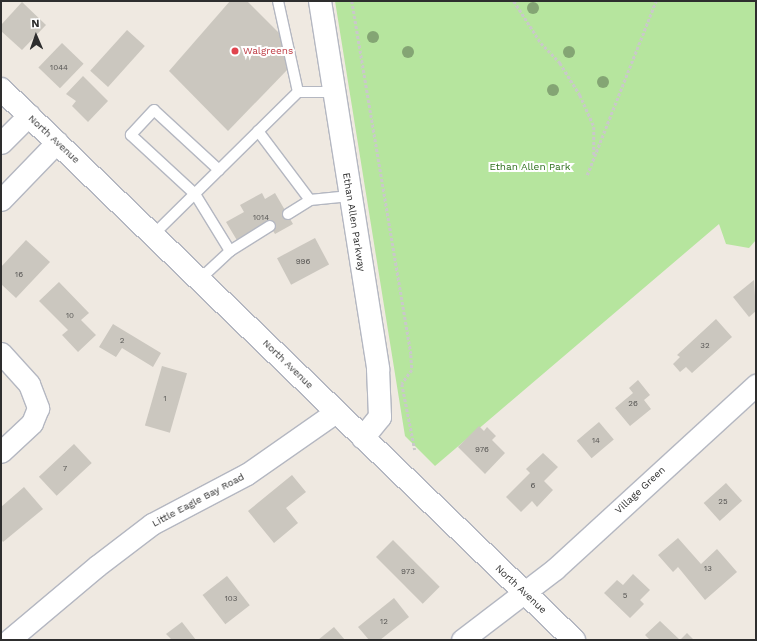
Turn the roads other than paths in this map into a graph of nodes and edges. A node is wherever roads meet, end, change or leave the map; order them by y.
1 (278, 1) edge
2 (320, 1) edge
3 (1, 89) edge
4 (298, 92) junction
5 (334, 92) junction
6 (29, 115) junction
7 (258, 131) junction
8 (57, 142) junction
9 (1, 143) edge
10 (219, 170) junction
11 (195, 194) junction
12 (350, 196) junction
13 (1, 200) edge
14 (310, 200) junction
15 (288, 214) dead end
16 (270, 226) dead end
17 (154, 234) junction
18 (230, 251) junction
19 (200, 279) junction
20 (1, 353) edge
21 (756, 386) edge
22 (336, 412) junction
23 (363, 438) junction
24 (1, 452) edge
25 (523, 593) junction
26 (9, 640) edge
27 (462, 640) edge
28 (574, 640) edge

1 - 4 lane
2 - 5 main road, Ethan Allen Parkway
3 - 6 main road, North Avenue
4 - 5 lane
4 - 7 lane
5 - 12 main road, Ethan Allen Parkway
6 - 8 main road, North Avenue
6 - 9 street
7 - 10 lane
7 - 14 lane
8 - 13 street
8 - 17 main road, North Avenue
10 - 11 lane
10 - 11 lane
11 - 17 lane
11 - 18 lane
12 - 14 lane
12 - 23 main road, Ethan Allen Parkway
14 - 15 lane
16 - 18 lane
17 - 19 main road, North Avenue
18 - 19 lane
19 - 22 main road, North Avenue
20 - 24 street
21 - 25 street, Village Green
22 - 23 main road, North Avenue
22 - 26 street, Little Eagle Bay Road
23 - 25 main road, North Avenue
25 - 27 street, Village Green
25 - 28 main road, North Avenue

